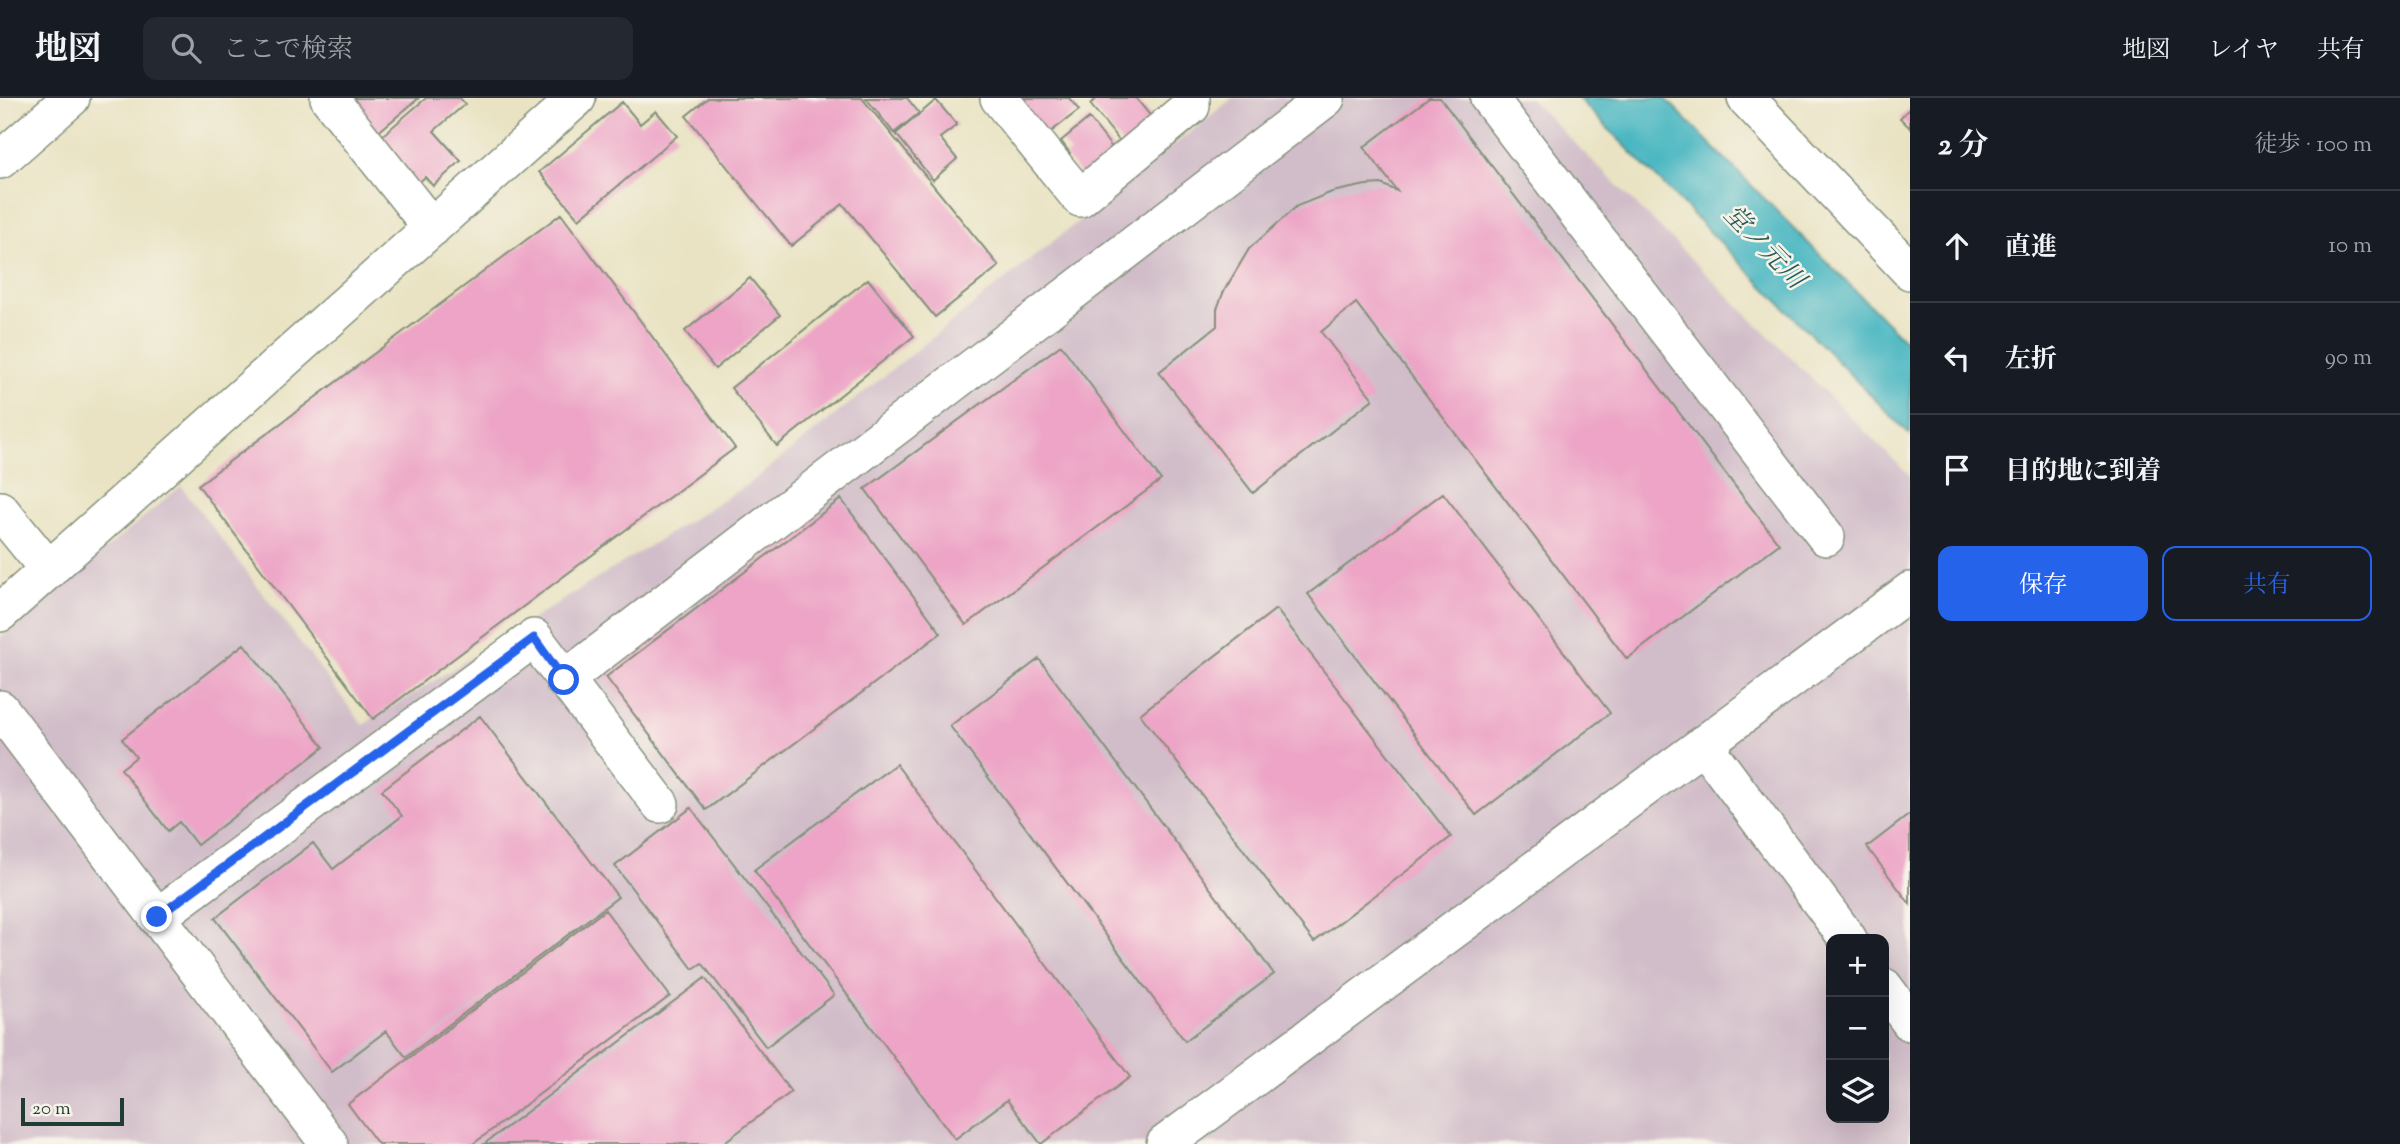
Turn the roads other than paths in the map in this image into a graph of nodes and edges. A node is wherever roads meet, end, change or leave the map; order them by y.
1 (71, 98) edge
2 (329, 98) edge
3 (578, 98) edge
4 (999, 98) edge
5 (1191, 98) edge
6 (1326, 98) edge
7 (1489, 98) edge
8 (1746, 98) edge
9 (1778, 98) edge
10 (0, 160) edge
11 (1827, 184) junction
12 (432, 228) junction
13 (1910, 271) edge
14 (0, 510) edge
15 (1826, 537) dead end
16 (49, 570) junction
17 (1910, 591) edge
18 (0, 613) edge
19 (564, 680) junction
20 (0, 709) edge
21 (1703, 744) junction
22 (660, 804) dead end
23 (157, 917) junction
24 (1844, 934) edge
25 (1889, 994) edge
26 (1910, 1022) edge
27 (329, 1144) edge
28 (1165, 1144) edge

1 - 10 street
2 - 12 street
3 - 12 street
4 - 5 street
6 - 19 street
7 - 15 street
8 - 11 street
9 - 11 street
11 - 13 street
12 - 16 street
14 - 16 street
16 - 18 street
17 - 21 street
19 - 22 street
19 - 23 street
20 - 23 street
21 - 24 street
21 - 28 street
23 - 27 street
25 - 26 street

